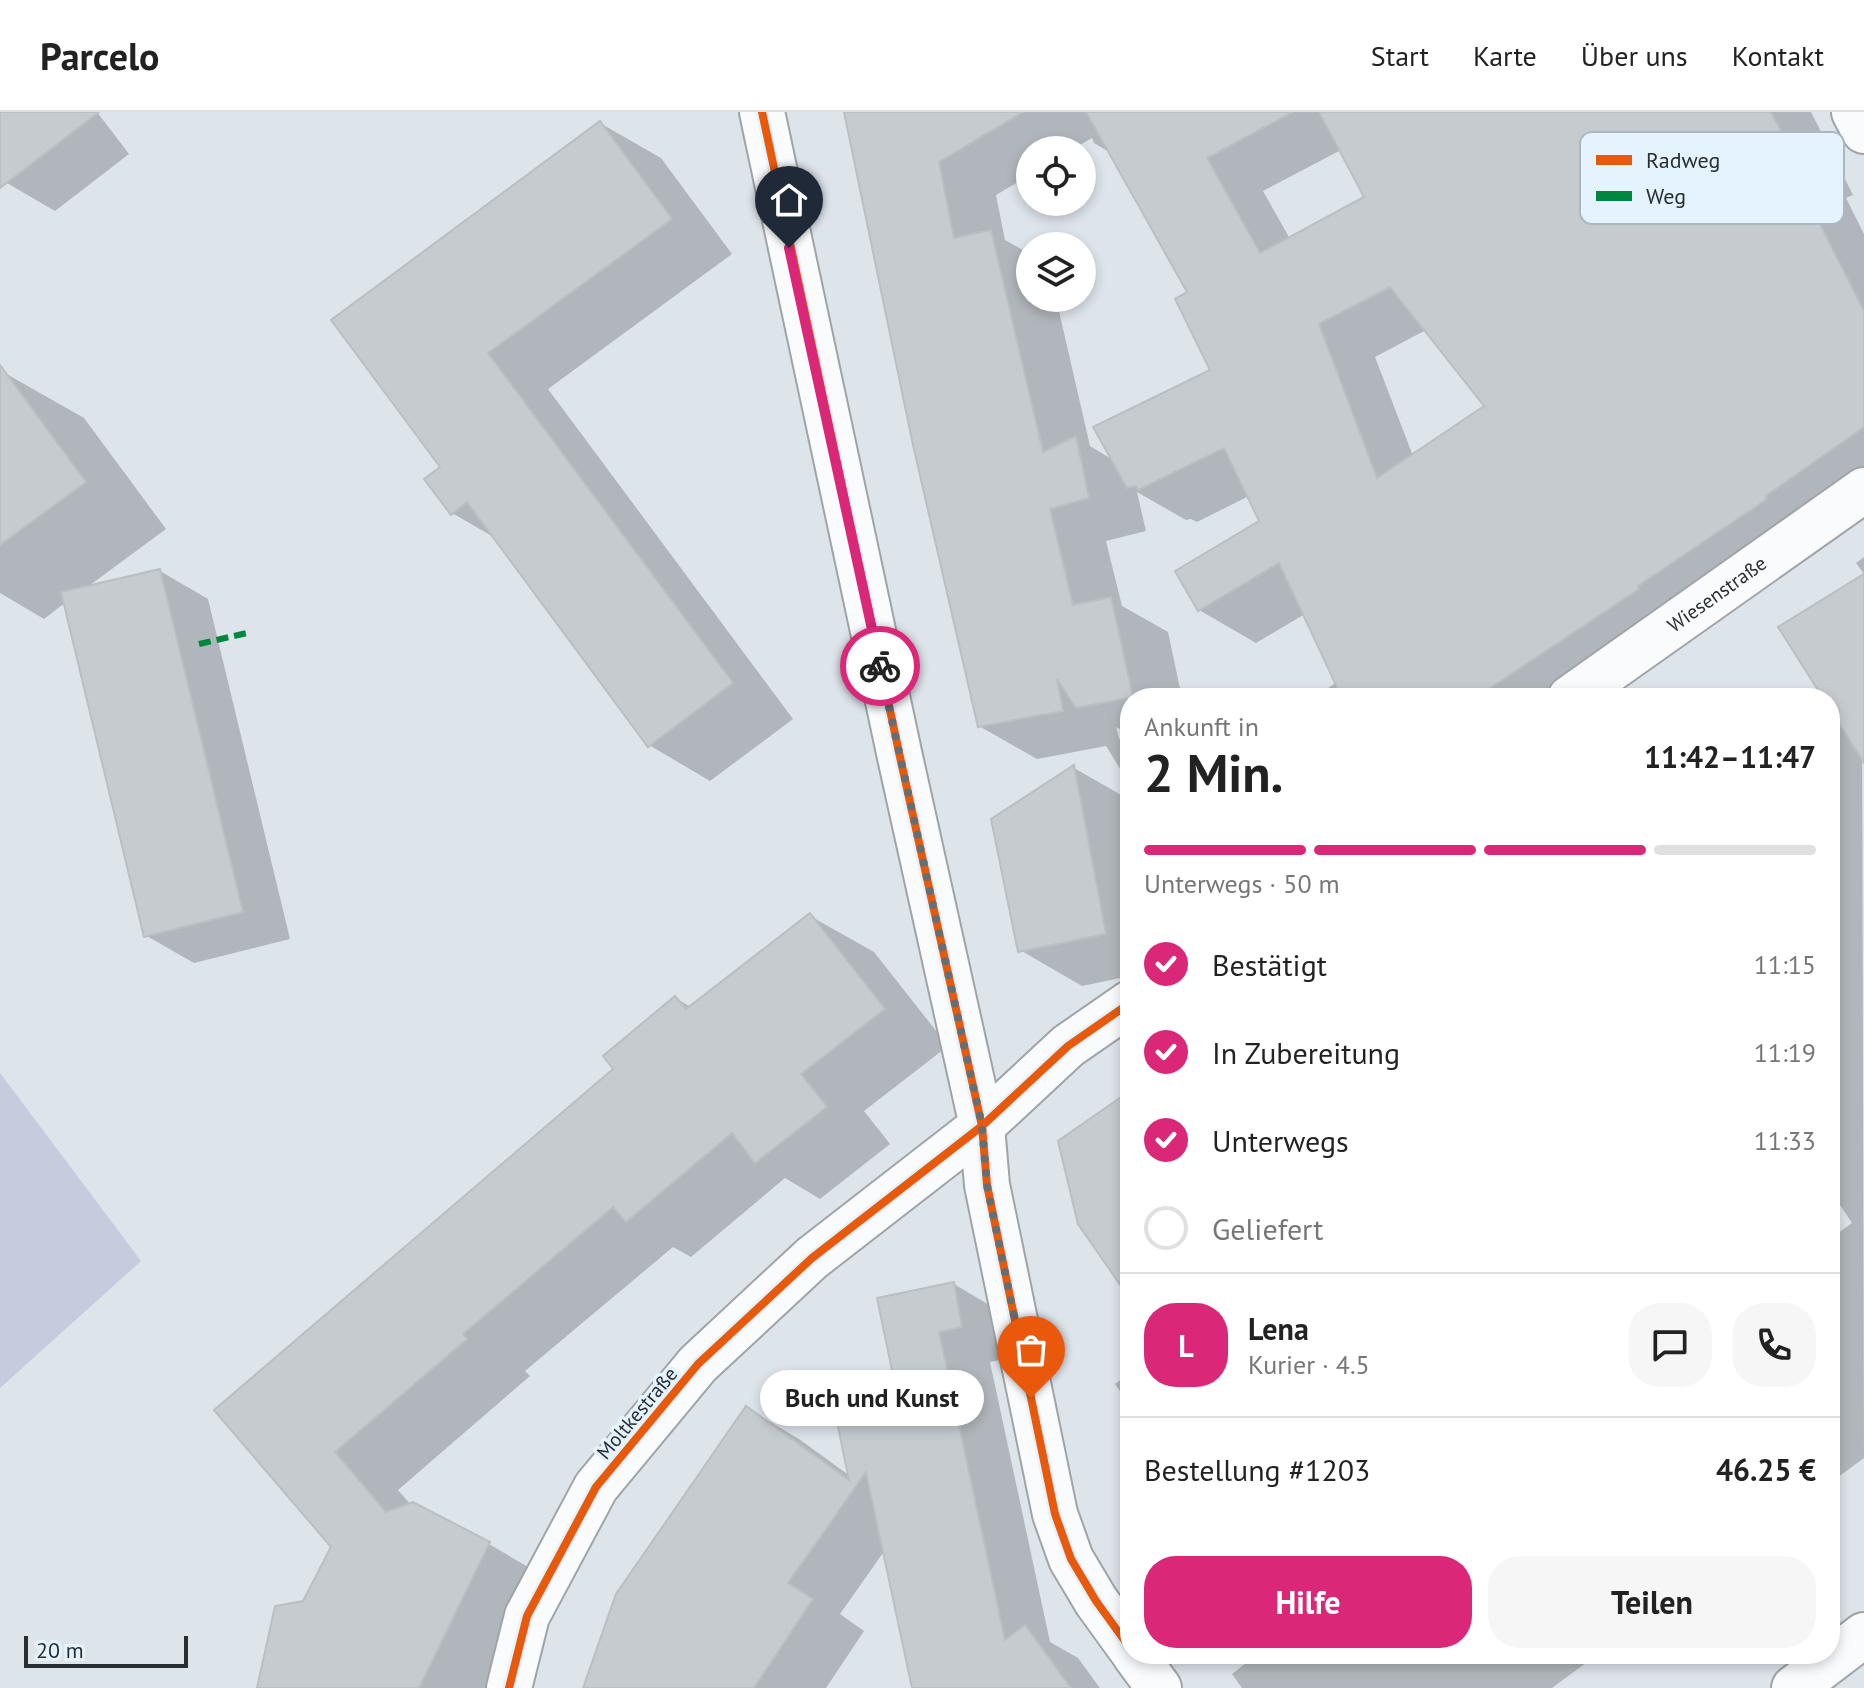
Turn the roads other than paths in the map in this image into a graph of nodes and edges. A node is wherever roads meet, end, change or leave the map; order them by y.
1 (762, 112) edge
2 (1854, 112) edge
3 (1864, 131) edge
4 (1864, 490) edge
5 (1584, 688) edge
6 (1120, 1010) edge
7 (982, 1126) junction
8 (1120, 1634) edge
9 (1864, 1635) edge
10 (1840, 1653) edge
11 (1141, 1664) edge
12 (1826, 1664) edge
13 (509, 1688) edge
14 (1159, 1688) edge
15 (1794, 1688) edge

1 - 7 street
2 - 3 street
4 - 5 street, Wiesenstraße
6 - 7 street
7 - 8 street
7 - 13 street, Moltkestraße
9 - 10 street
11 - 14 street
12 - 15 street

